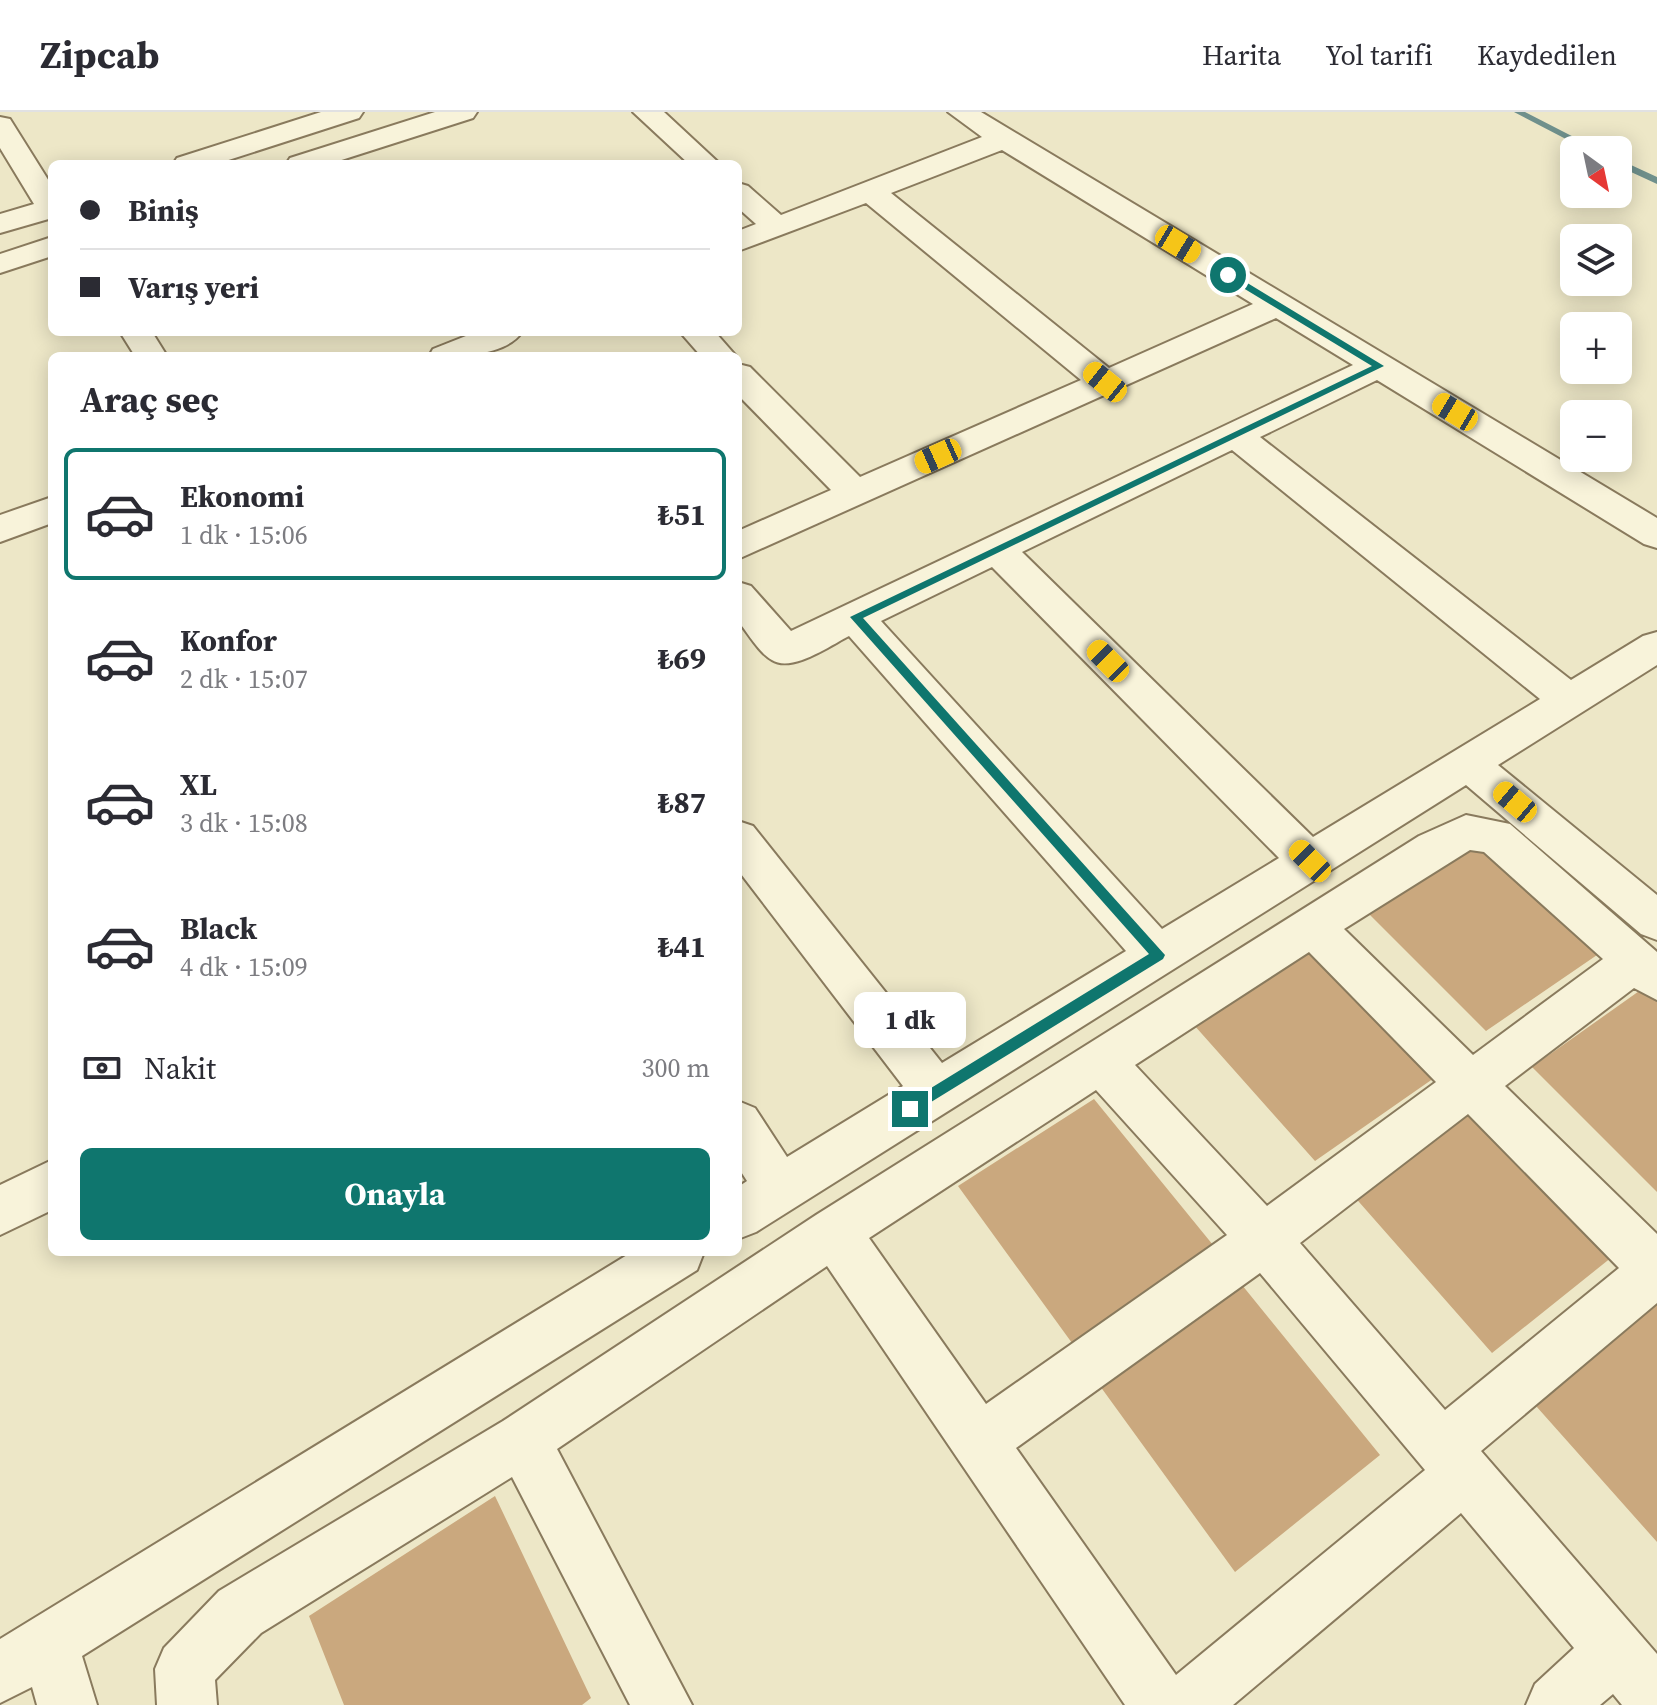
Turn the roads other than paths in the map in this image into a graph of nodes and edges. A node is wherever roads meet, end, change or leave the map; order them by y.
1 (349, 112) edge
2 (463, 112) edge
3 (647, 112) edge
4 (962, 112) edge
5 (315, 117) edge
6 (0, 125) edge
7 (1004, 139) junction
8 (355, 156) edge
9 (198, 160) edge
10 (328, 160) edge
11 (701, 160) edge
12 (870, 191) junction
13 (742, 196) edge
14 (48, 203) edge
15 (48, 209) edge
16 (0, 224) edge
17 (777, 227) junction
18 (742, 240) edge
19 (48, 247) edge
20 (0, 264) edge
21 (1278, 305) junction
22 (496, 336) edge
23 (510, 336) edge
24 (700, 336) edge
25 (455, 352) edge
26 (524, 352) edge
27 (716, 352) edge
28 (1379, 366) junction
29 (742, 379) edge
30 (1105, 382) junction
31 (1235, 435) junction
32 (855, 494) junction
33 (48, 511) edge
34 (0, 529) edge
35 (1657, 535) edge
36 (742, 544) edge
37 (996, 549) junction
38 (742, 601) edge
39 (855, 617) junction
40 (1657, 646) edge
41 (1569, 700) junction
42 (1468, 763) junction
43 (742, 843) edge
44 (1310, 861) junction
45 (1313, 927) junction
46 (1650, 954) edge
47 (1158, 955) junction
48 (1102, 1063) junction
49 (1469, 1082) junction
50 (936, 1092) junction
51 (742, 1130) edge
52 (48, 1186) edge
53 (780, 1189) junction
54 (0, 1211) edge
55 (742, 1213) edge
56 (834, 1232) junction
57 (1264, 1239) junction
58 (673, 1256) edge
59 (522, 1440) junction
60 (979, 1442) junction
61 (1453, 1461) junction
62 (24, 1658) edge
63 (1645, 1682) edge
64 (655, 1702) edge
65 (67, 1705) edge
66 (187, 1705) edge
67 (1161, 1705) edge
68 (1186, 1705) edge
69 (1556, 1705) edge

1 - 5 street
2 - 8 street
3 - 11 street
4 - 7 street
5 - 9 street
6 - 14 street
7 - 12 street
7 - 21 street
8 - 10 street
12 - 17 street
12 - 30 street
13 - 17 street
15 - 16 street
17 - 18 street
19 - 20 street
21 - 28 street
21 - 30 street
22 - 25 street
23 - 26 street
24 - 27 street
28 - 31 street
28 - 35 street
29 - 32 street
30 - 32 street
31 - 37 street
31 - 41 street
32 - 36 street
33 - 34 street
37 - 39 street
37 - 44 street
38 - 39 street
39 - 47 street
40 - 41 street
41 - 42 street
42 - 44 street
42 - 46 street
43 - 50 street
44 - 47 street
45 - 46 street
45 - 48 street
45 - 49 street
46 - 49 street
47 - 50 street
48 - 56 street
48 - 57 street
49 - 57 street
49 - 61 street
50 - 53 street
51 - 53 street
52 - 54 street
53 - 55 street
56 - 59 street
56 - 60 street
57 - 60 street
57 - 61 street
58 - 62 street
59 - 64 street
59 - 66 street
60 - 67 street
61 - 63 street
61 - 68 street
62 - 65 street
63 - 69 street

